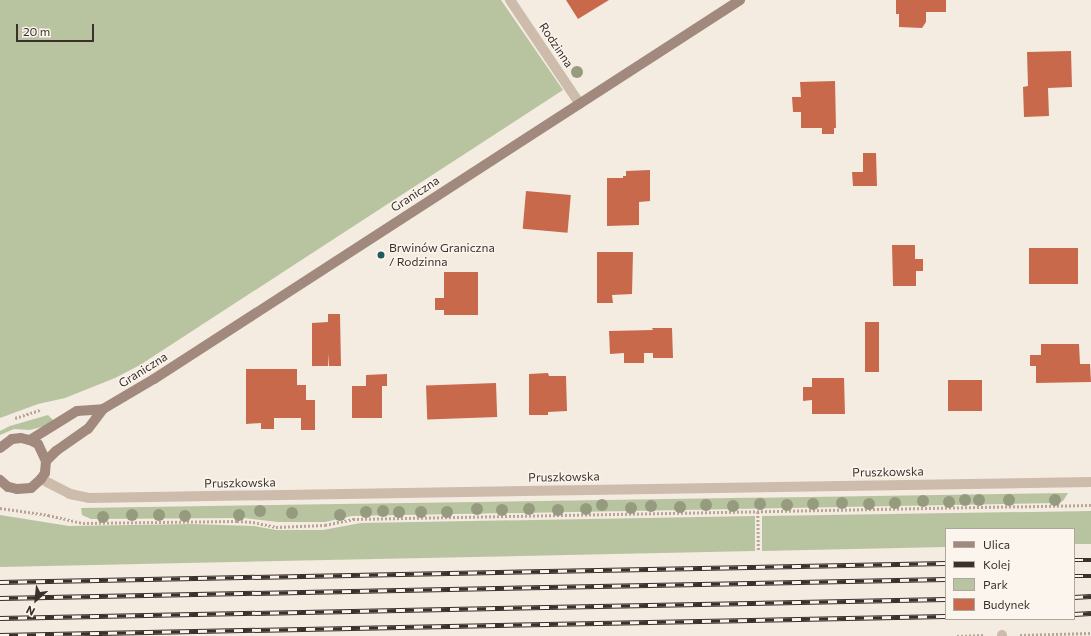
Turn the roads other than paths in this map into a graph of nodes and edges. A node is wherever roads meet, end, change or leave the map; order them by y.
1 (510, 0) edge
2 (740, 0) edge
3 (580, 104) junction
4 (103, 409) junction
5 (30, 440) junction
6 (0, 448) edge
7 (46, 461) junction
8 (41, 479) junction
9 (0, 480) edge
10 (1091, 482) edge
11 (4, 487) edge

1 - 3 street, Rodzinna
2 - 3 street, Graniczna
3 - 4 street, Graniczna
4 - 5 street, Graniczna
4 - 7 street, Graniczna
5 - 6 street
5 - 7 street
7 - 8 street
8 - 10 street, Pruszkowska
8 - 11 street
9 - 11 street

